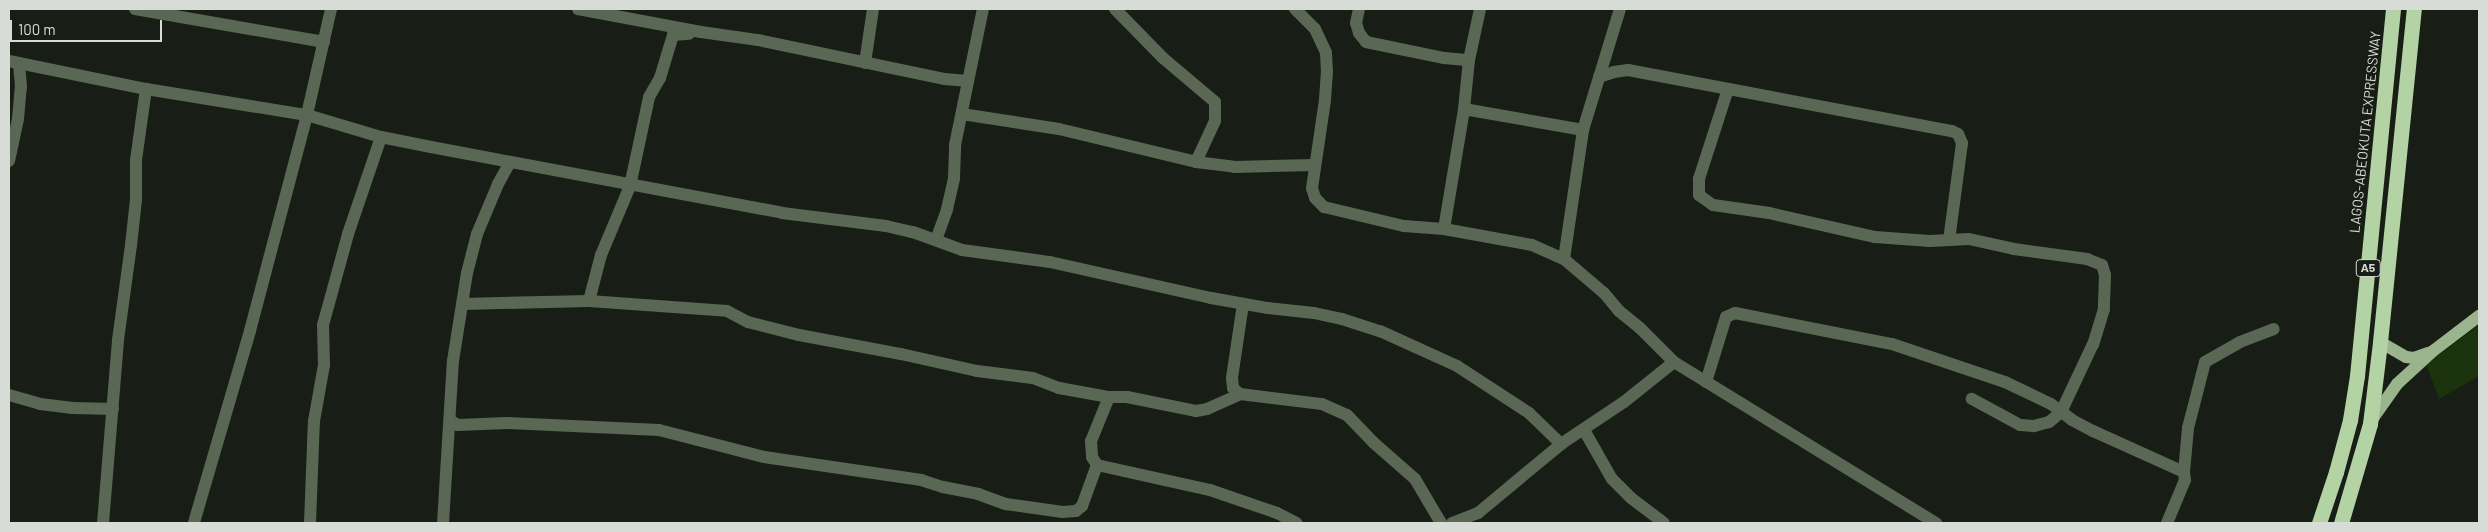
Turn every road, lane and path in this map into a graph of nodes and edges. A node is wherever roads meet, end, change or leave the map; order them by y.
1 (136, 9) edge
2 (332, 9) edge
3 (578, 9) edge
4 (873, 9) edge
5 (983, 9) edge
6 (1115, 9) edge
7 (1295, 9) edge
8 (1359, 9) edge
9 (1480, 9) edge
10 (1620, 9) edge
11 (2393, 9) edge
12 (2414, 9) edge
13 (702, 32) junction
14 (324, 42) junction
15 (1469, 60) junction
16 (14, 62) edge
17 (865, 63) junction
18 (1599, 77) junction
19 (968, 82) junction
20 (146, 89) junction
21 (1728, 89) junction
22 (1464, 109) junction
23 (962, 114) junction
24 (308, 115) junction
25 (1584, 130) junction
26 (381, 137) junction
27 (9, 161) edge
28 (510, 162) junction
29 (1196, 162) junction
30 (1314, 165) junction
31 (630, 186) junction
32 (1444, 229) junction
33 (936, 240) junction
34 (1949, 240) junction
35 (1564, 259) junction
36 (589, 301) junction
37 (462, 304) junction
38 (1243, 304) junction
39 (2479, 316) edge
40 (2274, 329) dead end
41 (2380, 342) junction
42 (2433, 351) junction
43 (1674, 362) junction
44 (1706, 382) junction
45 (9, 394) edge
46 (1240, 394) junction
47 (1109, 397) junction
48 (1972, 399) dead end
49 (113, 409) junction
50 (2061, 412) junction
51 (451, 421) junction
52 (2370, 424) junction
53 (1584, 430) junction
54 (1561, 444) junction
55 (1097, 465) junction
56 (2184, 472) junction
57 (1478, 518) edge
58 (103, 523) edge
59 (194, 523) edge
60 (310, 523) edge
61 (444, 523) edge
62 (1296, 523) edge
63 (1441, 523) edge
64 (1452, 523) edge
65 (1664, 523) edge
66 (1936, 523) edge
67 (2167, 523) edge
68 (2319, 523) edge
69 (2342, 523) edge

1 - 14 street
2 - 14 street
3 - 13 street
4 - 17 street
5 - 19 street
6 - 29 street
7 - 30 street
8 - 15 street
9 - 15 street
10 - 18 street
11 - 68 highway, LAGOS-ABEOKUTA EXPRESSWAY / A5
12 - 41 highway, A5
13 - 17 street
13 - 31 street
14 - 24 street
15 - 22 street
16 - 20 street
16 - 27 street
17 - 19 street
18 - 21 street
18 - 25 street
19 - 23 street
20 - 24 street
20 - 49 street
21 - 34 street
21 - 34 street
22 - 25 street
22 - 32 street
23 - 29 street
23 - 33 street
24 - 26 street
24 - 59 street
25 - 35 street
26 - 28 street
26 - 60 street
28 - 31 street
28 - 37 street
29 - 30 street
30 - 32 street
31 - 33 street
31 - 36 street
32 - 35 street
33 - 38 street
34 - 50 street
35 - 43 street
36 - 37 street
36 - 47 street
37 - 51 street
38 - 46 street
38 - 54 street
39 - 42 main road
40 - 56 street
41 - 42 main road
41 - 52 highway, A5
42 - 52 main road
43 - 44 street
43 - 53 street
44 - 50 street
44 - 66 street
45 - 49 street
46 - 47 street
46 - 63 street
47 - 55 street
48 - 50 street
49 - 58 street
50 - 56 street
51 - 55 street
51 - 61 street
52 - 69 highway, A5
53 - 54 street
53 - 65 street
54 - 57 street
55 - 62 street
56 - 67 street
57 - 64 street

